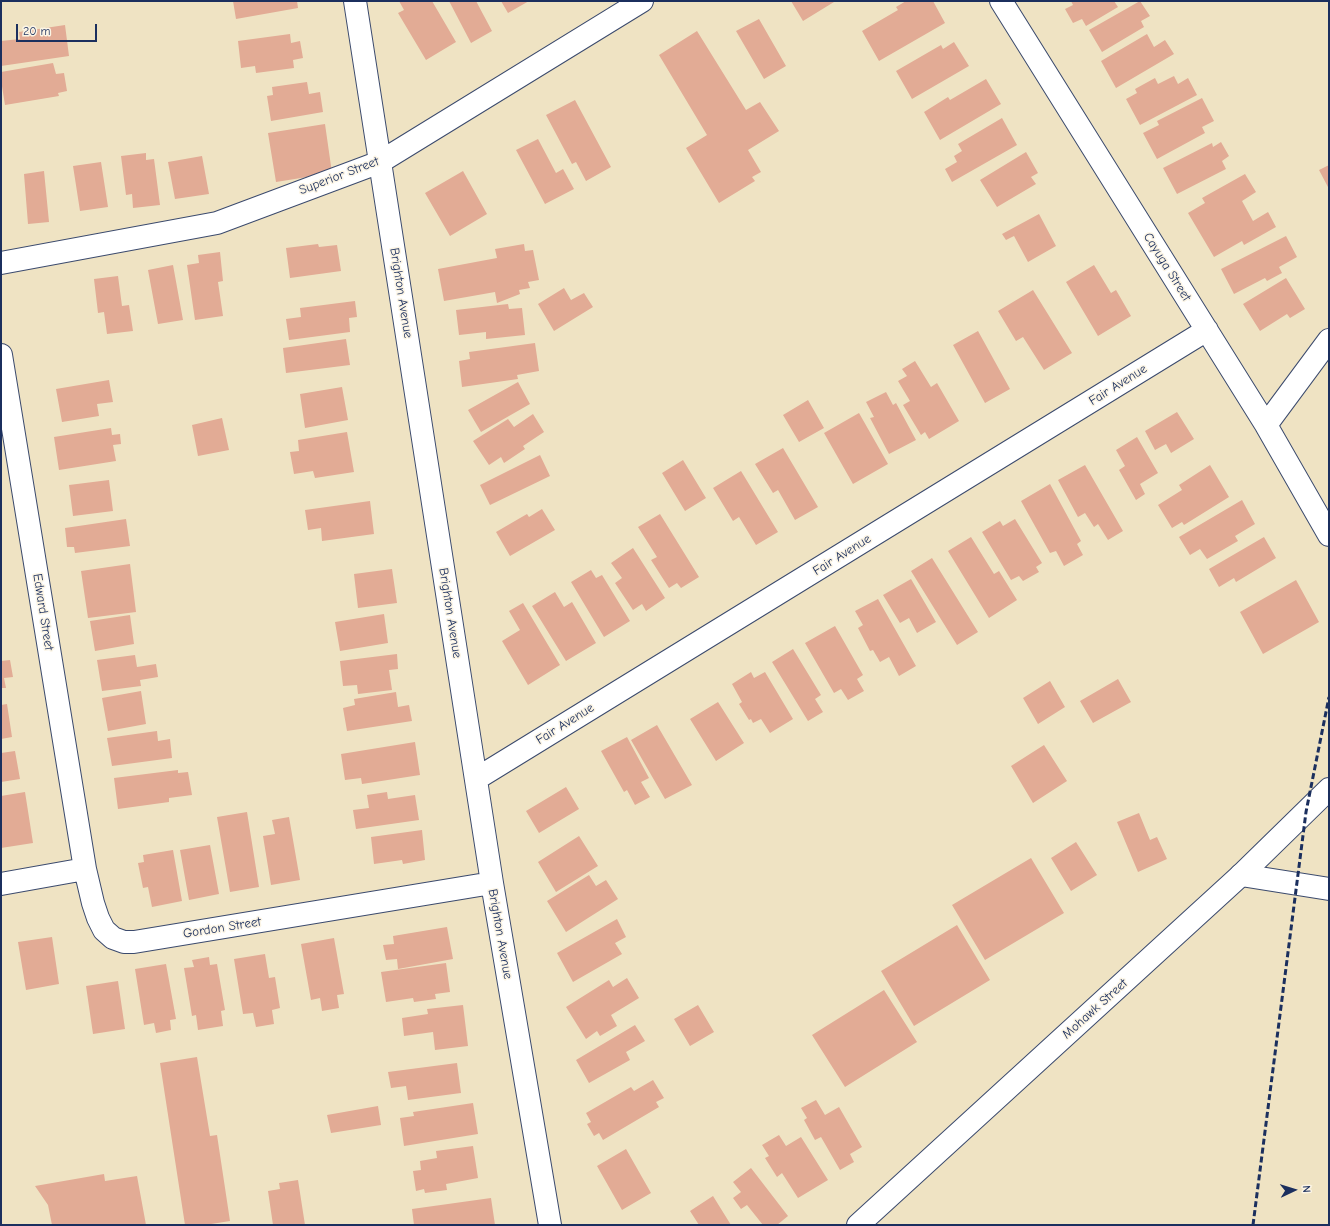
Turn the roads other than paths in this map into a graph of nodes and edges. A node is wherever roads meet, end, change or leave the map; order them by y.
1 (355, 1) edge
2 (642, 1) edge
3 (1001, 1) edge
4 (380, 162) junction
5 (1, 264) edge
6 (1207, 330) junction
7 (1329, 340) edge
8 (1, 355) edge
9 (1266, 425) junction
10 (1329, 535) edge
11 (476, 779) junction
12 (1329, 789) edge
13 (85, 869) junction
14 (1240, 875) junction
15 (492, 883) junction
16 (1, 884) edge
17 (1329, 889) edge
18 (550, 1225) edge
19 (858, 1225) edge

1 - 4 street, Brighton Avenue
2 - 4 street, Superior Street
3 - 6 street, Cayuga Street
4 - 5 street, Superior Street
4 - 11 street, Brighton Avenue
6 - 9 street, Cayuga Street
6 - 11 street, Fair Avenue
7 - 9 street
8 - 13 street, Edward Street
9 - 10 street, Cayuga Street
11 - 15 street, Brighton Avenue
12 - 14 street, Mohawk Street
13 - 15 street, Gordon Street
13 - 16 street
14 - 17 street
14 - 19 street, Mohawk Street
15 - 18 street, Brighton Avenue

